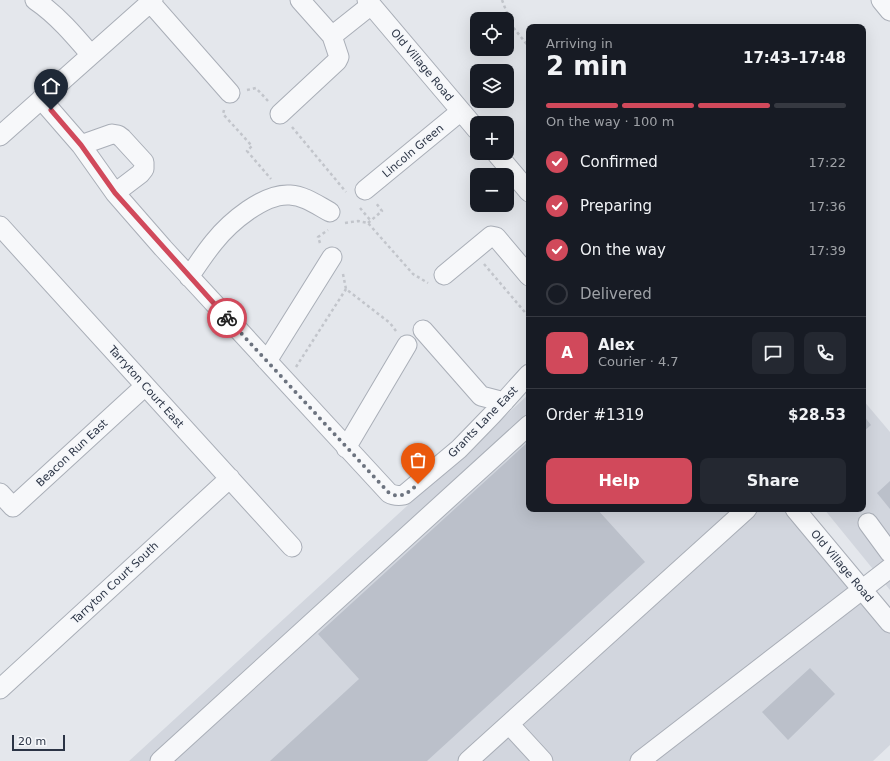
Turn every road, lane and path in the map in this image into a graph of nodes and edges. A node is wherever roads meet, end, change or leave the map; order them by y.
1 (34, 0) edge
2 (300, 0) edge
3 (502, 0) edge
4 (881, 0) edge
5 (152, 1) edge
6 (369, 2) edge
7 (890, 11) edge
8 (332, 36) junction
9 (526, 43) edge
10 (91, 55) junction
11 (230, 93) junction
12 (41, 99) junction
13 (461, 111) junction
14 (280, 114) junction
15 (470, 122) edge
16 (0, 136) edge
17 (81, 145) junction
18 (502, 160) edge
19 (526, 188) edge
20 (115, 193) junction
21 (284, 195) junction
22 (357, 197) junction
23 (334, 221) junction
24 (371, 221) dead end
25 (0, 226) edge
26 (332, 256) junction
27 (480, 259) dead end
28 (526, 272) edge
29 (189, 277) junction
30 (436, 280) joint
31 (346, 289) junction
32 (526, 313) edge
33 (423, 330) dead end
34 (407, 345) joint
35 (267, 362) junction
36 (526, 377) edge
37 (286, 383) junction
38 (145, 386) junction
39 (504, 402) junction
40 (526, 428) edge
41 (346, 448) junction
42 (230, 478) junction
43 (0, 493) edge
44 (744, 512) edge
45 (797, 512) edge
46 (868, 522) dead end
47 (292, 547) dead end
48 (890, 553) edge
49 (890, 568) edge
50 (863, 590) junction
51 (890, 623) edge
52 (0, 689) edge
53 (509, 724) junction
54 (160, 761) edge
55 (468, 761) edge
56 (543, 761) edge
57 (640, 761) edge

1 - 10 street
2 - 8 street
3 - 9 path
4 - 7 street
5 - 10 street
5 - 11 street
6 - 8 street
6 - 13 street, Old Village Road
8 - 14 street
10 - 12 street
11 - 14 path
11 - 21 path
12 - 16 street
12 - 17 street
13 - 15 street, Old Village Road
13 - 22 street, Lincoln Green
14 - 22 path
17 - 20 street
17 - 20 street
18 - 19 street
20 - 29 street
21 - 23 street
21 - 29 street
22 - 24 path
23 - 26 path
23 - 30 path
25 - 38 street, Tarryton Court East
26 - 31 path
26 - 35 street
27 - 32 path
28 - 30 street
29 - 35 street
31 - 34 path
31 - 37 path
33 - 39 street
34 - 41 street
35 - 37 street
36 - 39 street, Grants Lane East
37 - 41 street
38 - 42 street, Tarryton Court East
38 - 43 street, Beacon Run East
39 - 41 street, Grants Lane East
40 - 54 street
42 - 47 street, Tarryton Court East
42 - 52 street, Tarryton Court South
44 - 53 street
45 - 50 street, Old Village Road
46 - 48 street
49 - 50 street
50 - 51 street, Old Village Road
50 - 57 street
53 - 55 street
53 - 56 street

